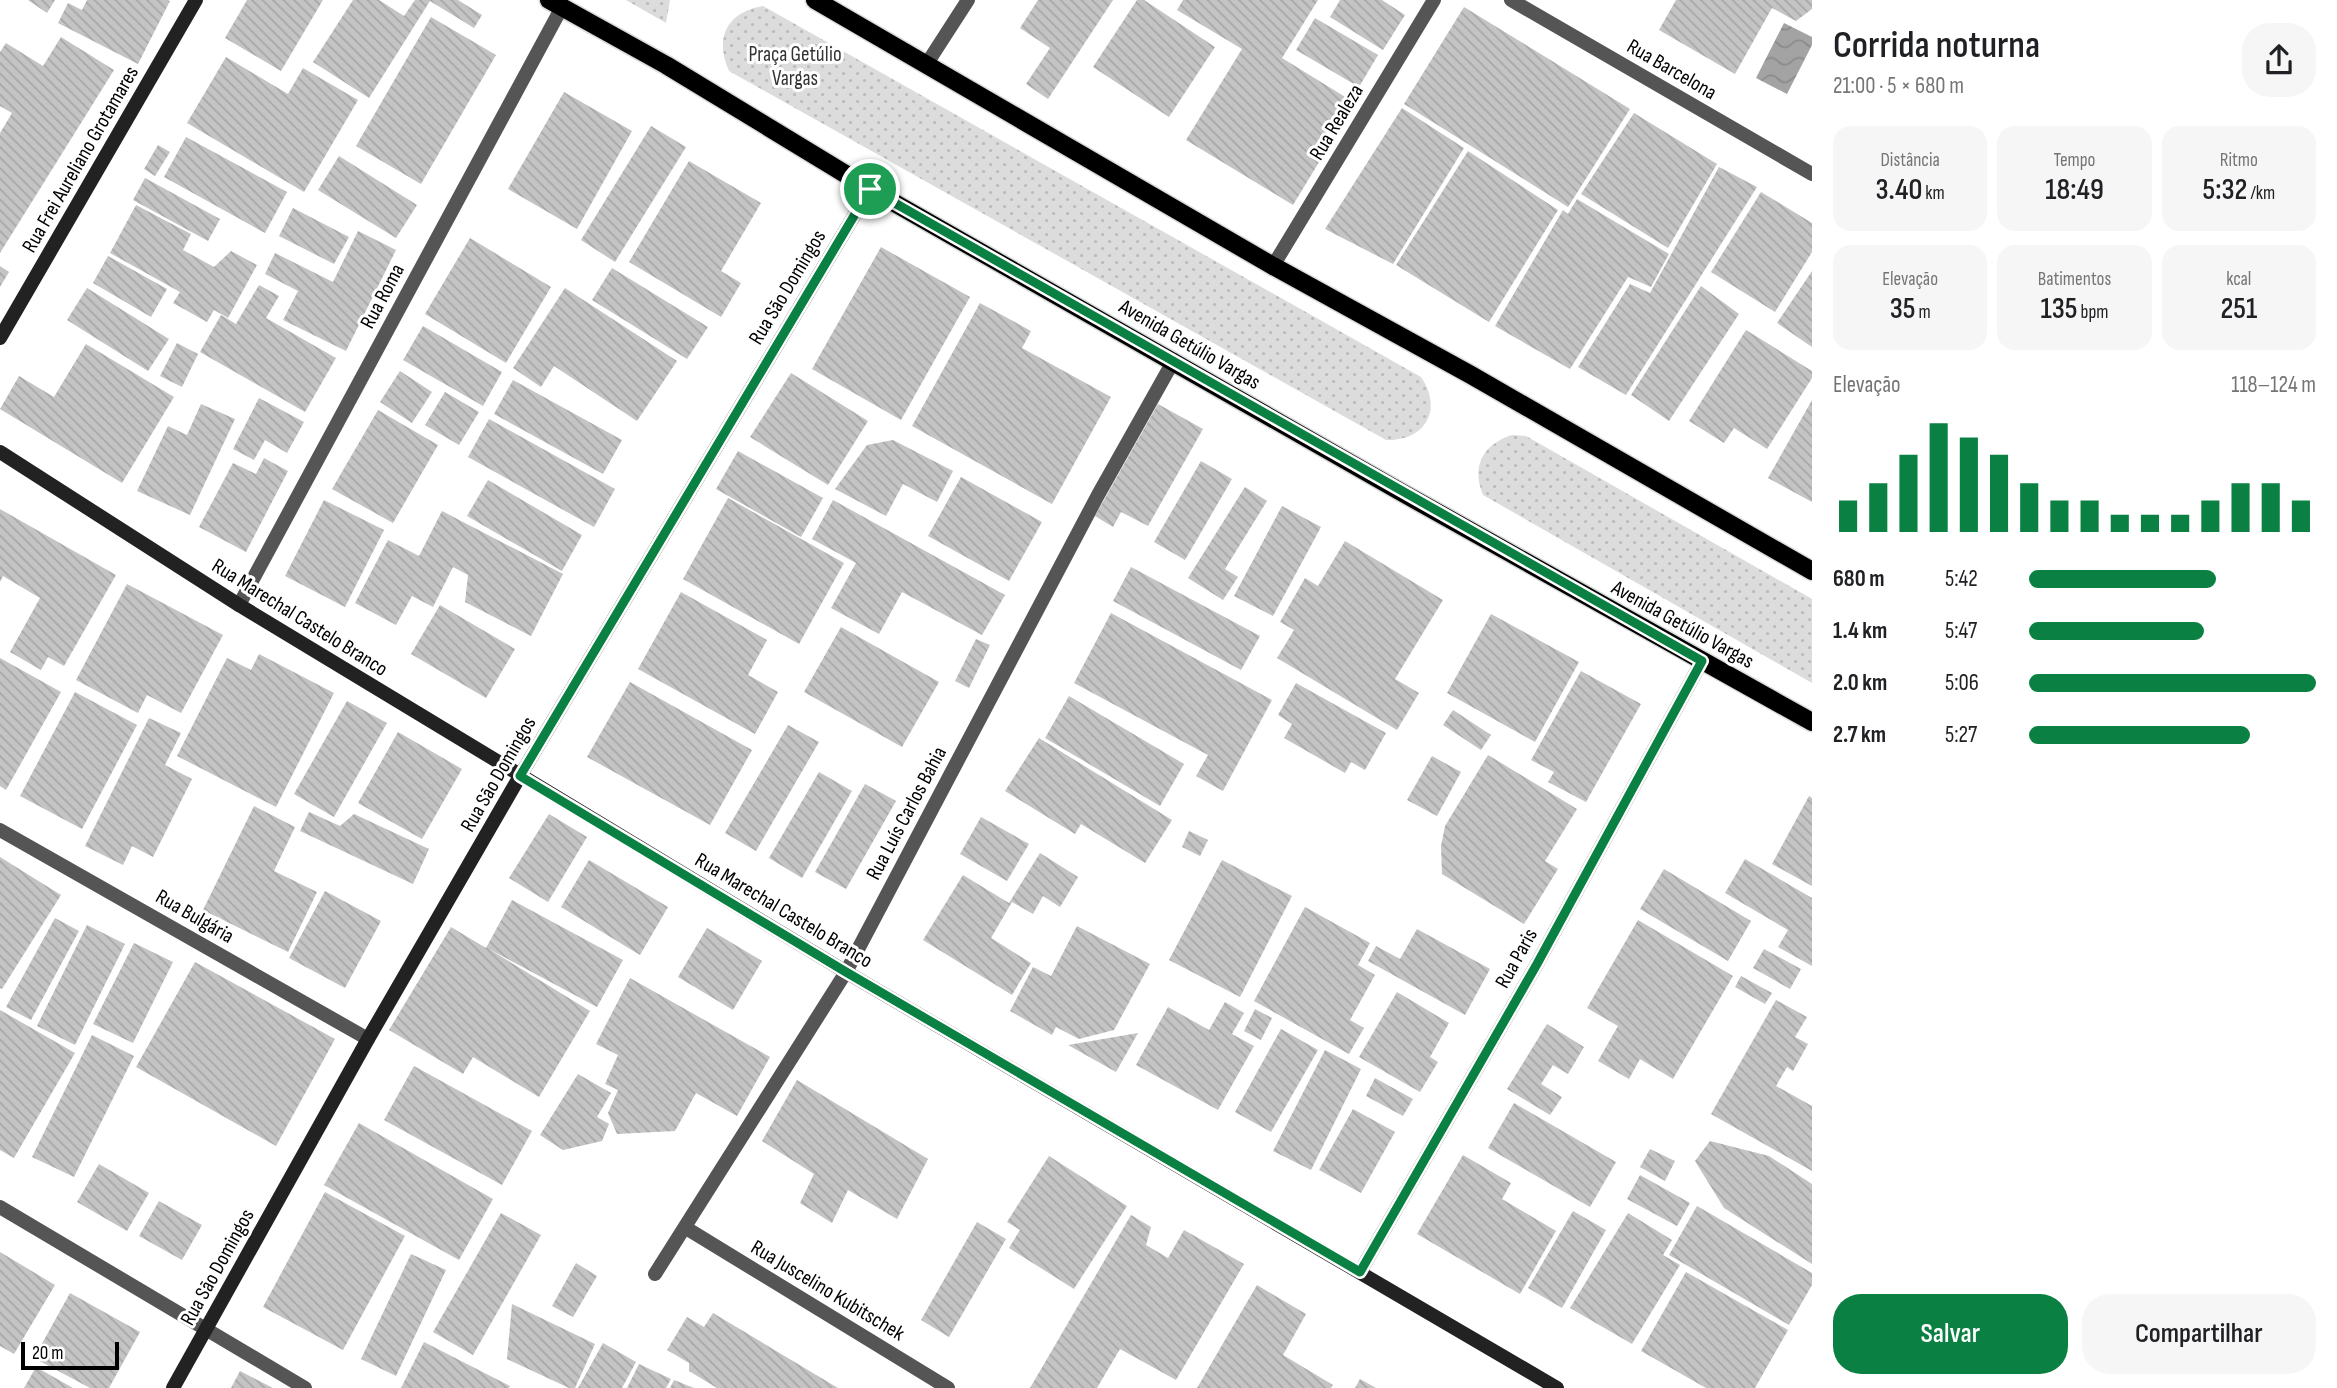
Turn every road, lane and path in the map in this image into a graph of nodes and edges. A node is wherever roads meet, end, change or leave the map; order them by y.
1 (197, 0) edge
2 (815, 0) edge
3 (968, 0) edge
4 (1434, 0) edge
5 (1511, 0) edge
6 (555, 4) edge
7 (926, 65) junction
8 (1812, 174) edge
9 (870, 189) junction
10 (1273, 266) junction
11 (0, 338) edge
12 (1174, 360) junction
13 (0, 452) edge
14 (1812, 571) edge
15 (239, 605) junction
16 (1702, 661) junction
17 (1812, 722) edge
18 (520, 776) junction
19 (0, 830) edge
20 (846, 972) junction
21 (368, 1039) junction
22 (0, 1207) edge
23 (686, 1228) junction
24 (1360, 1272) junction
25 (655, 1274) dead end
26 (206, 1330) junction
27 (173, 1388) edge
28 (304, 1388) edge
29 (948, 1388) edge
30 (1557, 1388) edge

1 - 11 street, Rua Frei Aureliano Grotamares
2 - 7 main road
3 - 7 street
4 - 10 street, Rua Realeza
5 - 8 street, Rua Barcelona
6 - 9 main road, Avenida Getúlio Vargas
6 - 15 street, Rua Roma
7 - 10 main road
9 - 12 main road, Avenida Getúlio Vargas
9 - 18 street, Rua São Domingos
10 - 14 main road
12 - 16 main road, Avenida Getúlio Vargas
12 - 20 street, Rua Luís Carlos Bahia
13 - 15 street, Rua Marechal Castelo Branco
15 - 18 street, Rua Marechal Castelo Branco
16 - 17 main road, Avenida Getúlio Vargas
16 - 24 street, Rua Paris
18 - 20 street, Rua Marechal Castelo Branco
18 - 21 street, Rua São Domingos
19 - 21 street, Rua Bulgária
20 - 23 street, Rua Luís Carlos Bahia
20 - 24 street, Rua Marechal Castelo Branco
21 - 26 street, Rua São Domingos
22 - 26 street
23 - 25 street, Rua Luís Carlos Bahia
23 - 29 street, Rua Juscelino Kubitschek
24 - 30 street, Rua Marechal Castelo Branco
26 - 27 street, Rua São Domingos
26 - 28 street

